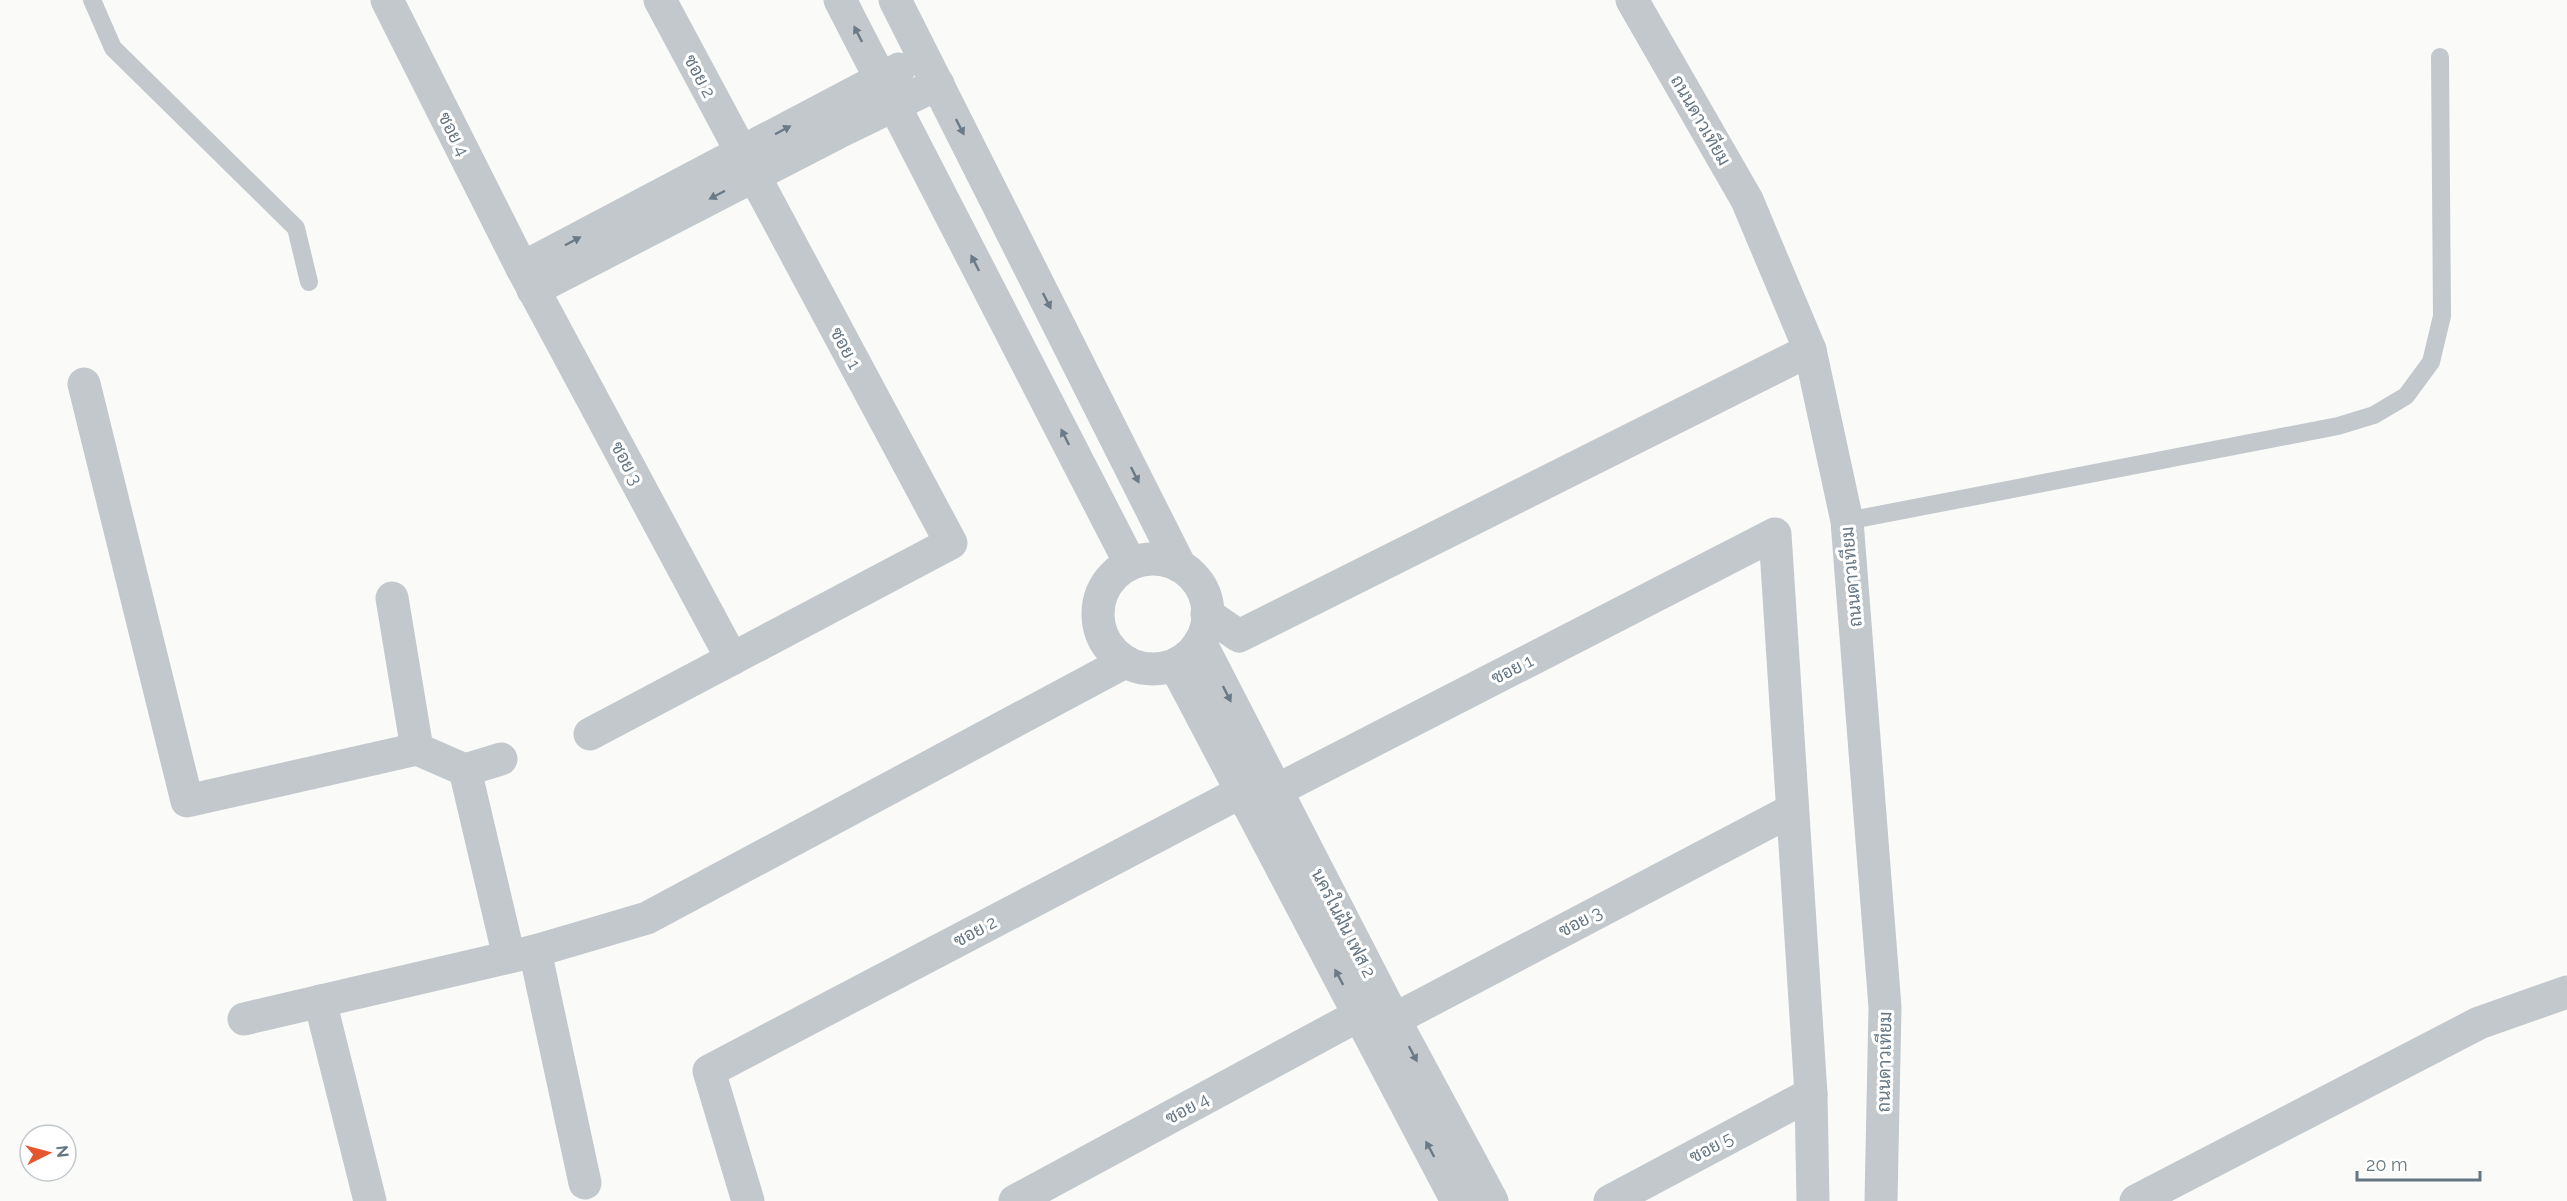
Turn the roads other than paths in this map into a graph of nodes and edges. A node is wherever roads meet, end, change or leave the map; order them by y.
1 (92, 0) edge
2 (387, 0) edge
3 (660, 0) edge
4 (840, 0) edge
5 (895, 0) edge
6 (1632, 0) edge
7 (2440, 57) dead end
8 (931, 70) junction
9 (887, 92) junction
10 (747, 164) junction
11 (527, 279) junction
12 (309, 282) dead end
13 (1810, 350) junction
14 (84, 384) dead end
15 (1847, 521) junction
16 (1130, 563) junction
17 (1180, 566) junction
18 (393, 598) dead end
19 (1204, 628) junction
20 (732, 658) junction
21 (1125, 662) junction
22 (1175, 665) junction
23 (590, 734) dead end
24 (417, 749) junction
25 (501, 759) dead end
26 (465, 770) junction
27 (1255, 796) junction
28 (1792, 810) junction
29 (522, 954) junction
30 (2567, 992) edge
31 (320, 1001) junction
32 (244, 1019) dead end
33 (1374, 1022) junction
34 (1811, 1094) junction
35 (585, 1183) dead end
36 (370, 1201) edge
37 (748, 1201) edge
38 (1015, 1201) edge
39 (1457, 1201) edge
40 (1492, 1201) edge
41 (1610, 1201) edge
42 (1814, 1201) edge
43 (1881, 1201) edge
44 (2136, 1201) edge

1 - 12 lane
2 - 11 street, ซอย 4
3 - 10 street, ซอย 2
9 -> 4 street
5 - 8 street
6 - 13 street, ถนนดาวเทียม
7 - 15 lane
8 - 9 street
8 -> 17 street
9 - 10 street
16 -> 9 street
10 - 11 street
10 - 20 street, ซอย 1
11 - 20 street, ซอย 3
13 - 15 street, ถนนดาวเทียม
13 - 19 street
14 - 24 street
15 - 43 street, ถนนดาวเทียม
16 - 17 street
16 - 21 street
17 - 19 street
18 - 24 street
19 - 22 street
19 -> 27 street, นครในฝัน เฟส 2
20 - 23 street
21 - 22 street
21 - 29 street
22 - 27 street, นครในฝัน เฟส 2
24 - 26 street
25 - 26 street
26 - 29 street
27 - 28 street, ซอย 1
27 - 33 street, นครในฝัน เฟส 2
27 - 37 street, ซอย 2
28 - 33 street, ซอย 3
28 - 34 street
29 - 31 street
29 - 35 street
30 - 44 street
31 - 32 street
31 - 36 street
33 - 38 street, ซอย 4
39 -> 33 street, นครในฝัน เฟส 2
33 -> 40 street, นครในฝัน เฟส 2
34 - 41 street, ซอย 5
34 - 42 street

